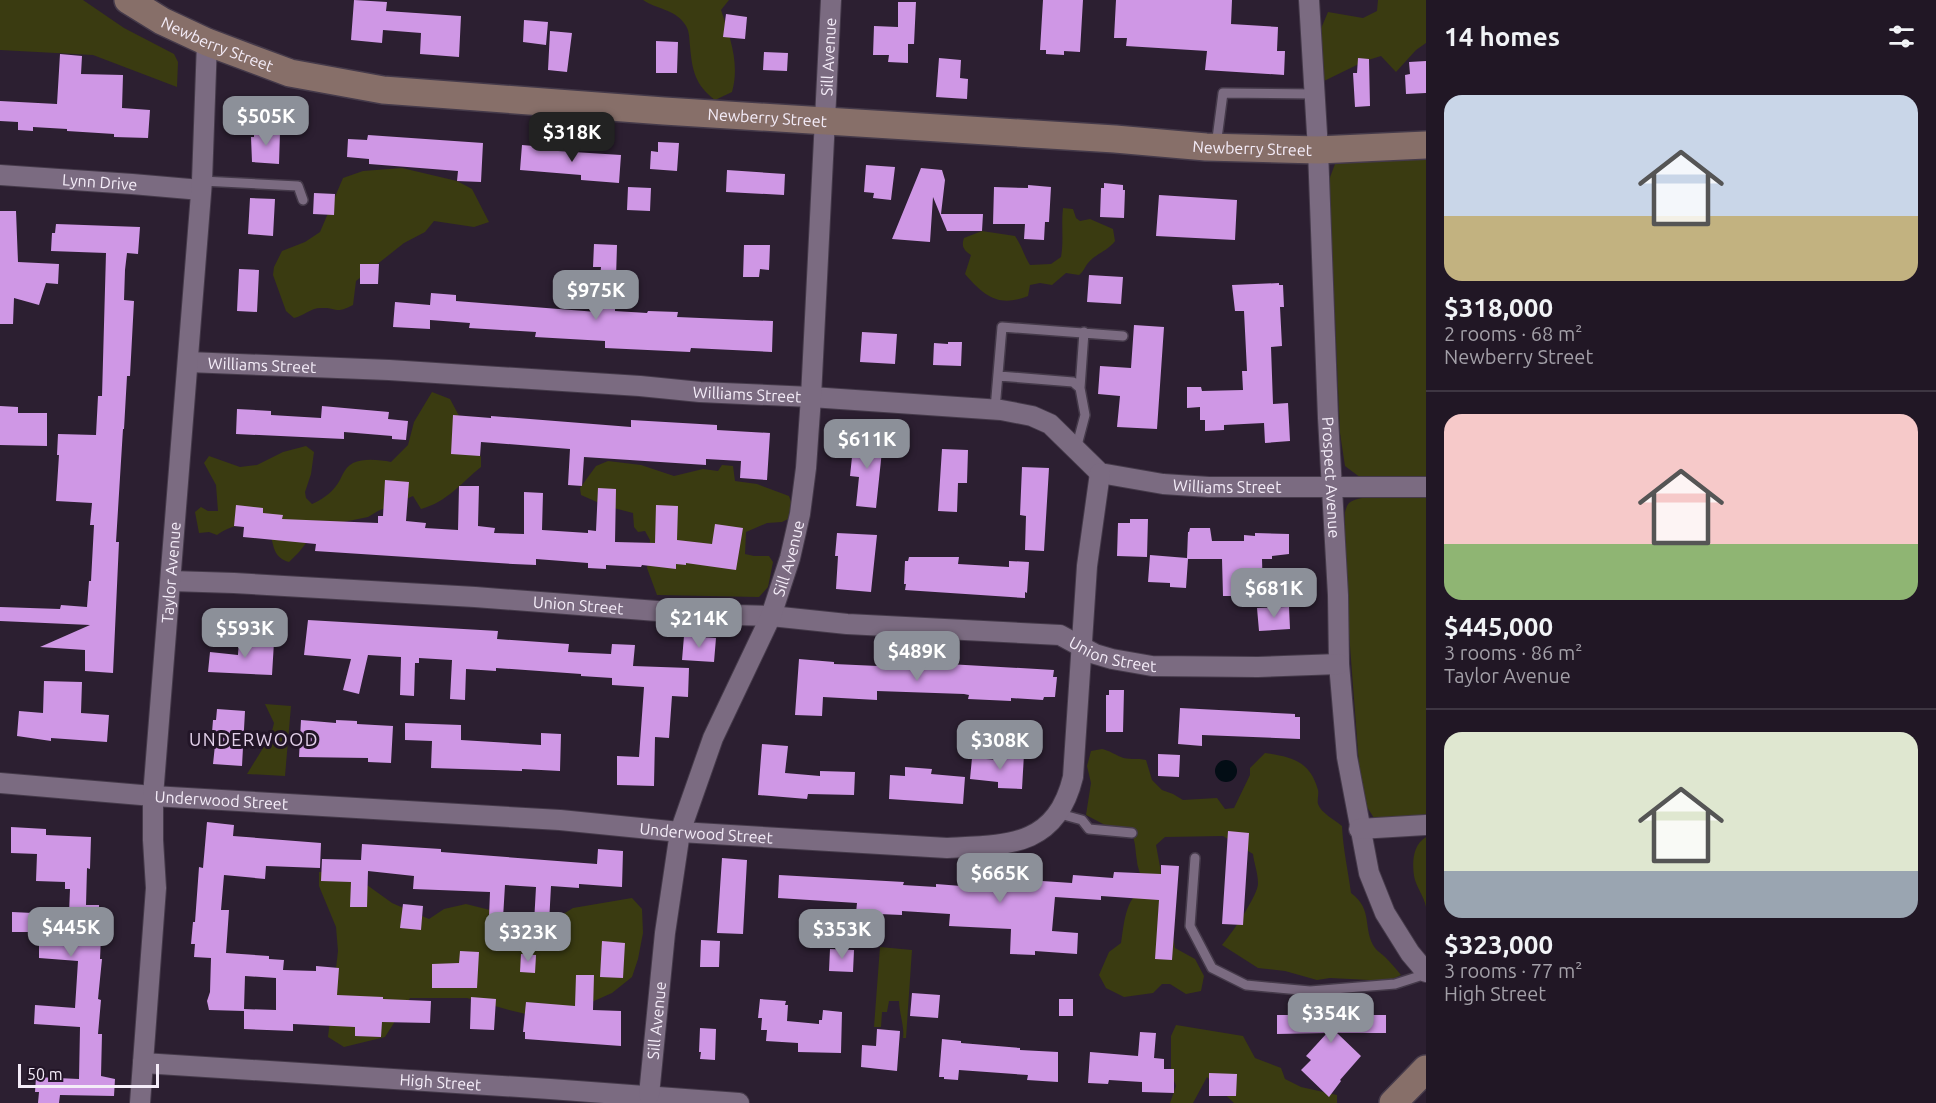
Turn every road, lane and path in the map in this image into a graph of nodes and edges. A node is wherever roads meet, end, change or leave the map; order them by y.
1 (128, 0) edge
2 (831, 0) edge
3 (1309, 0) edge
4 (207, 42) junction
5 (1314, 94) junction
6 (826, 120) junction
7 (1426, 145) edge
8 (1216, 147) junction
9 (1318, 150) junction
10 (0, 175) edge
11 (202, 186) junction
12 (303, 200) dead end
13 (1084, 332) junction
14 (1124, 336) dead end
15 (188, 362) junction
16 (999, 376) junction
17 (1080, 388) junction
18 (811, 397) junction
19 (995, 409) junction
20 (1076, 449) junction
21 (1100, 473) junction
22 (1332, 486) junction
23 (1426, 487) edge
24 (171, 581) junction
25 (771, 616) junction
26 (1081, 648) junction
27 (1339, 664) junction
28 (0, 783) edge
29 (153, 796) junction
30 (1060, 814) junction
31 (1426, 825) edge
32 (1359, 829) junction
33 (680, 832) junction
34 (1132, 833) dead end
35 (1195, 858) dead end
36 (1426, 973) edge
37 (143, 1063) junction
38 (1426, 1069) edge
39 (649, 1095) junction
40 (609, 1098) edge
41 (140, 1103) edge
42 (739, 1103) edge
43 (1393, 1103) edge

1 - 4 street, Newberry Street
2 - 6 street, Sill Avenue
3 - 5 street, Prospect Avenue
4 - 6 street, Newberry Street
4 - 11 street, Taylor Avenue
5 - 8 lane
5 - 9 street, Prospect Avenue
6 - 8 street, Newberry Street
6 - 18 street, Sill Avenue
7 - 9 street, Newberry Street
8 - 9 street, Newberry Street
9 - 22 street, Prospect Avenue
10 - 11 street, Lynn Drive
11 - 12 lane
11 - 15 street, Taylor Avenue
13 - 14 lane
13 - 16 lane
13 - 17 lane
15 - 18 street, Williams Street
15 - 24 street, Taylor Avenue
16 - 17 lane
16 - 19 lane
17 - 20 lane
18 - 19 street, Williams Street
18 - 25 street, Sill Avenue
19 - 20 street, Williams Street
20 - 21 street, Williams Street
21 - 22 street, Williams Street
21 - 26 street, Underwood Street
22 - 23 street, Williams Street
22 - 27 street, Prospect Avenue
24 - 25 street, Union Street
24 - 29 street, Taylor Avenue
25 - 26 street, Union Street
25 - 33 street, Sill Avenue
26 - 27 street, Union Street
26 - 30 street, Underwood Street
27 - 32 street, Prospect Avenue
28 - 29 street, Underwood Street
29 - 33 street, Underwood Street
29 - 37 street, Taylor Avenue
30 - 33 street, Underwood Street
30 - 34 lane
31 - 32 street
32 - 36 street, Prospect Avenue
33 - 39 street, Sill Avenue
35 - 36 lane
37 - 40 street, High Street
37 - 41 street, Taylor Avenue
38 - 43 street
39 - 40 street, High Street
39 - 42 street, High Street

